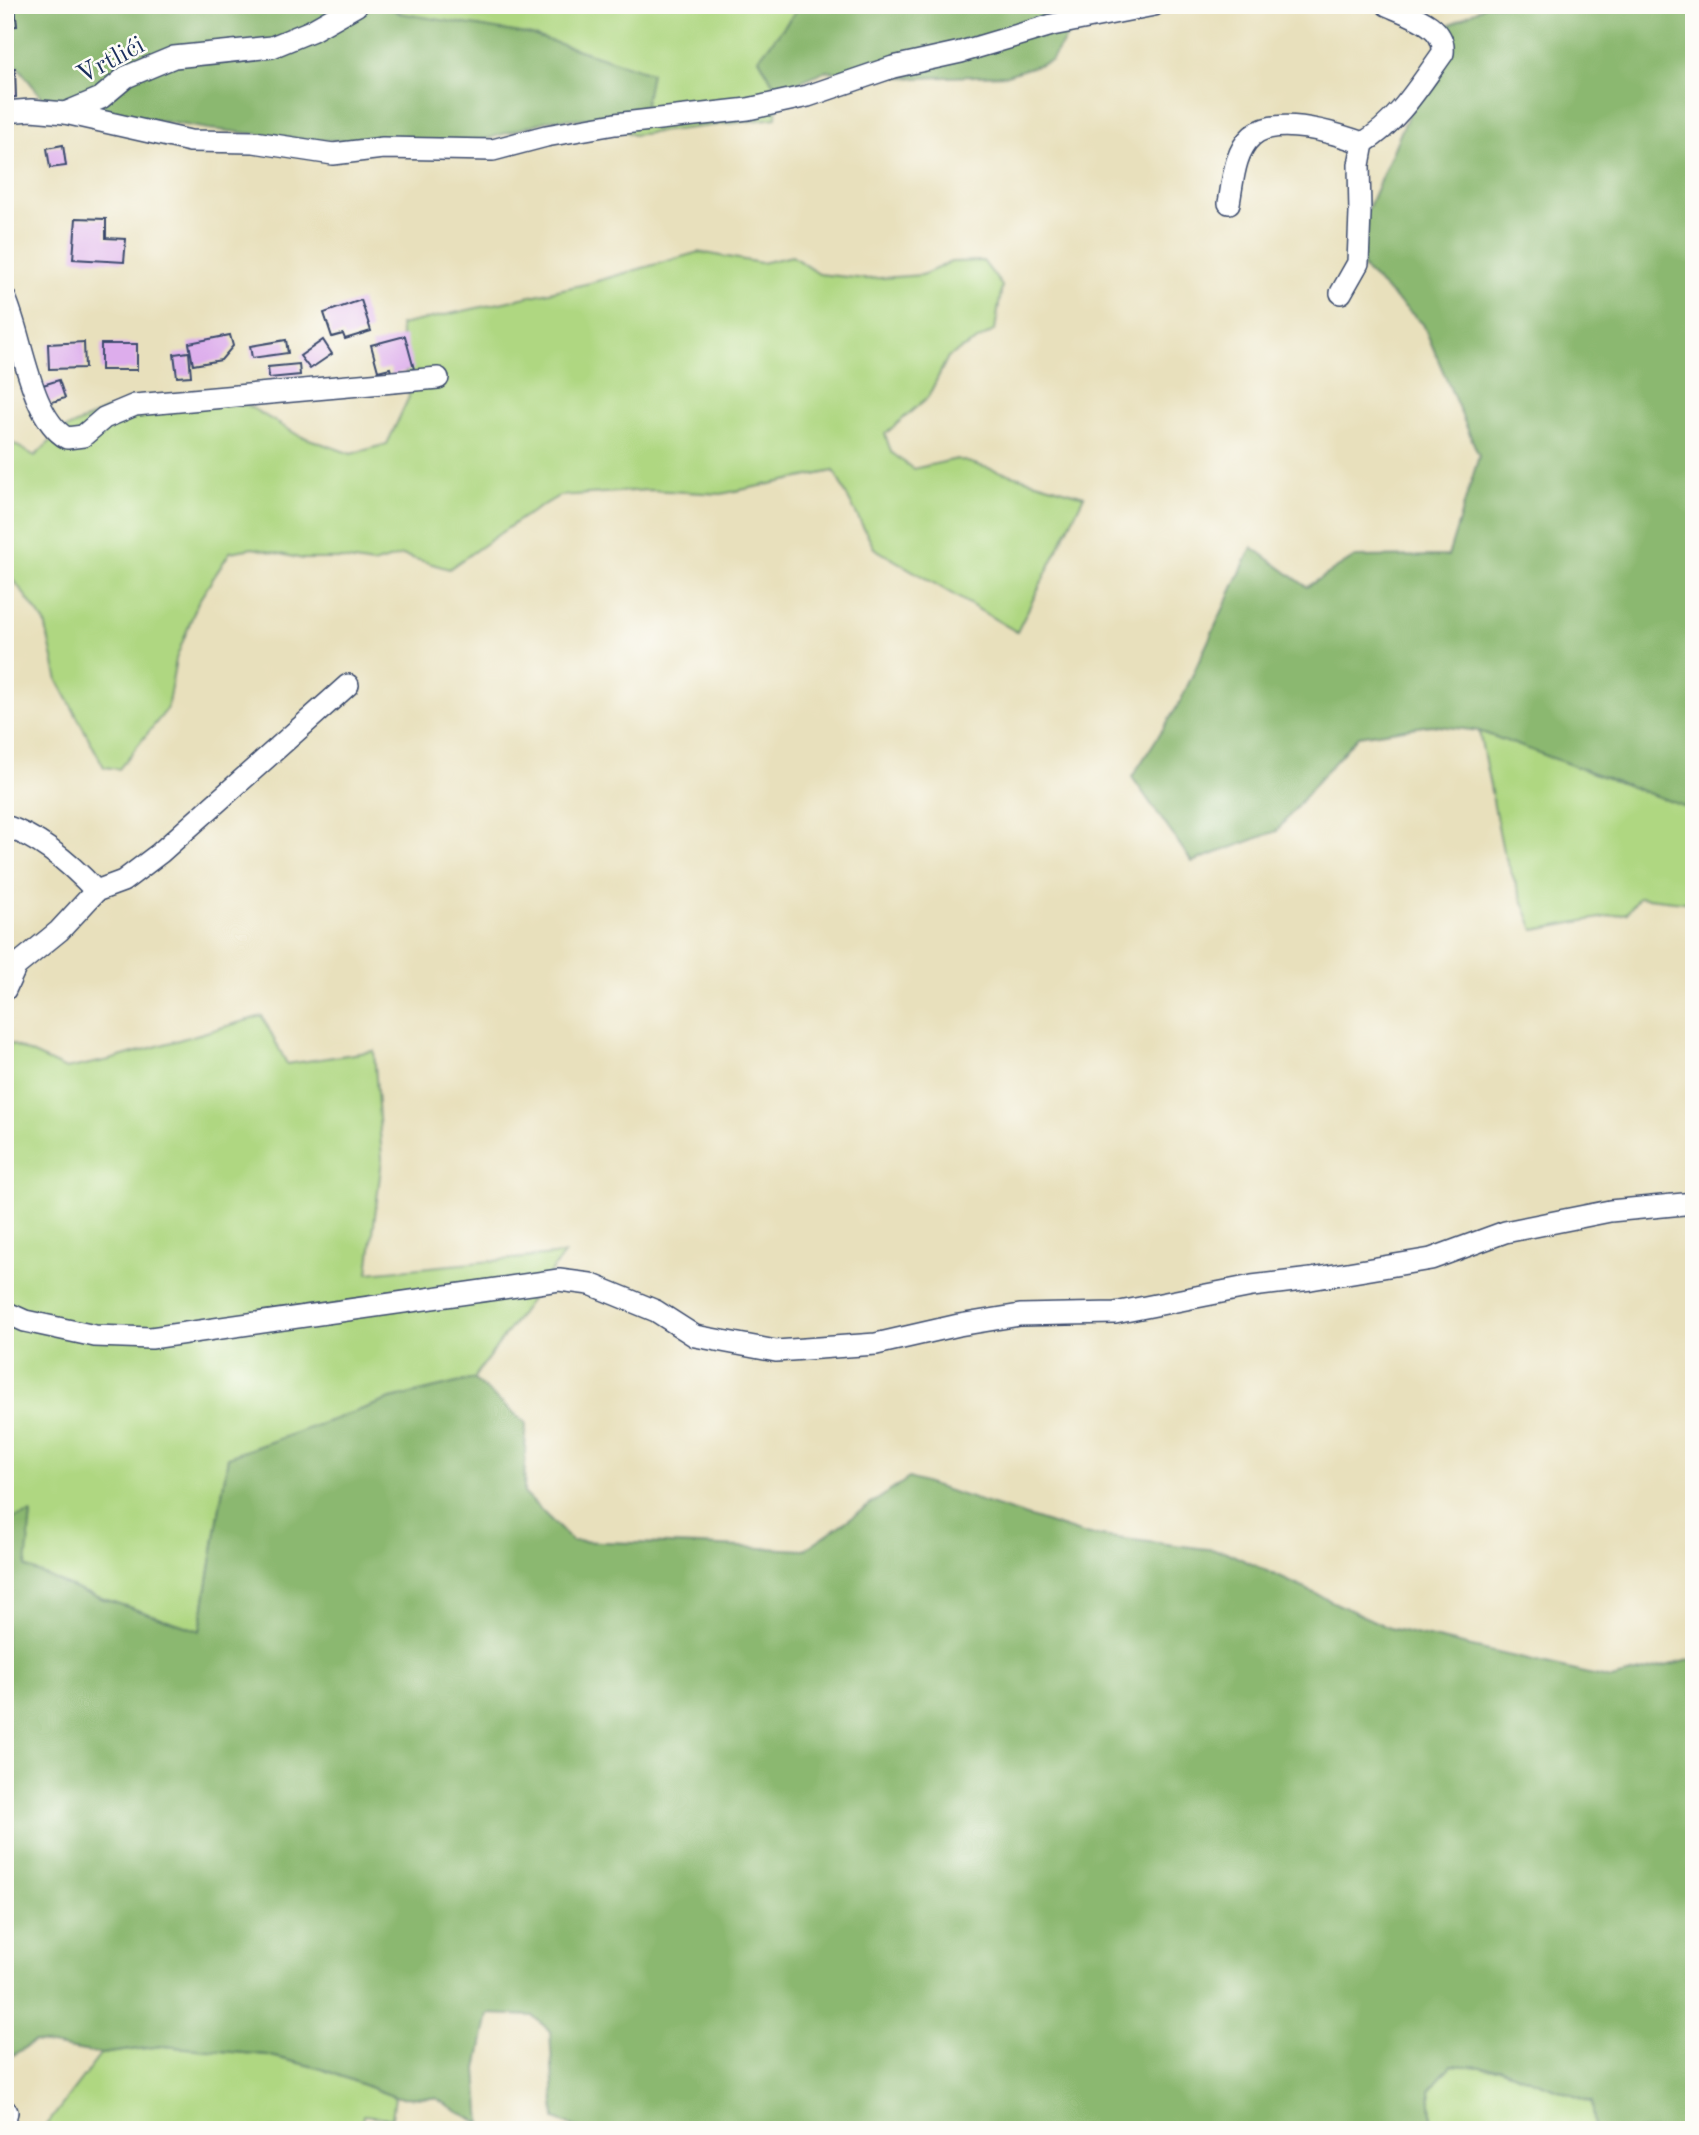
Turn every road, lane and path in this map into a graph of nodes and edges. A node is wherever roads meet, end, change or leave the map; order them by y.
1 (357, 5) edge
2 (1154, 5) edge
3 (1387, 5) edge
4 (5, 112) edge
5 (65, 113) junction
6 (1363, 143) junction
7 (1229, 203) dead end
8 (1341, 293) dead end
9 (5, 298) edge
10 (438, 378) dead end
11 (348, 685) dead end
12 (5, 826) edge
13 (96, 891) junction
14 (5, 990) edge
15 (1694, 1203) edge
16 (5, 1312) edge

1 - 5 street, Vrtlići
2 - 5 street
3 - 6 street
4 - 5 street, Vrtlići
6 - 7 street
6 - 8 street
9 - 10 street
11 - 13 street
12 - 13 street
13 - 14 street
15 - 16 street

